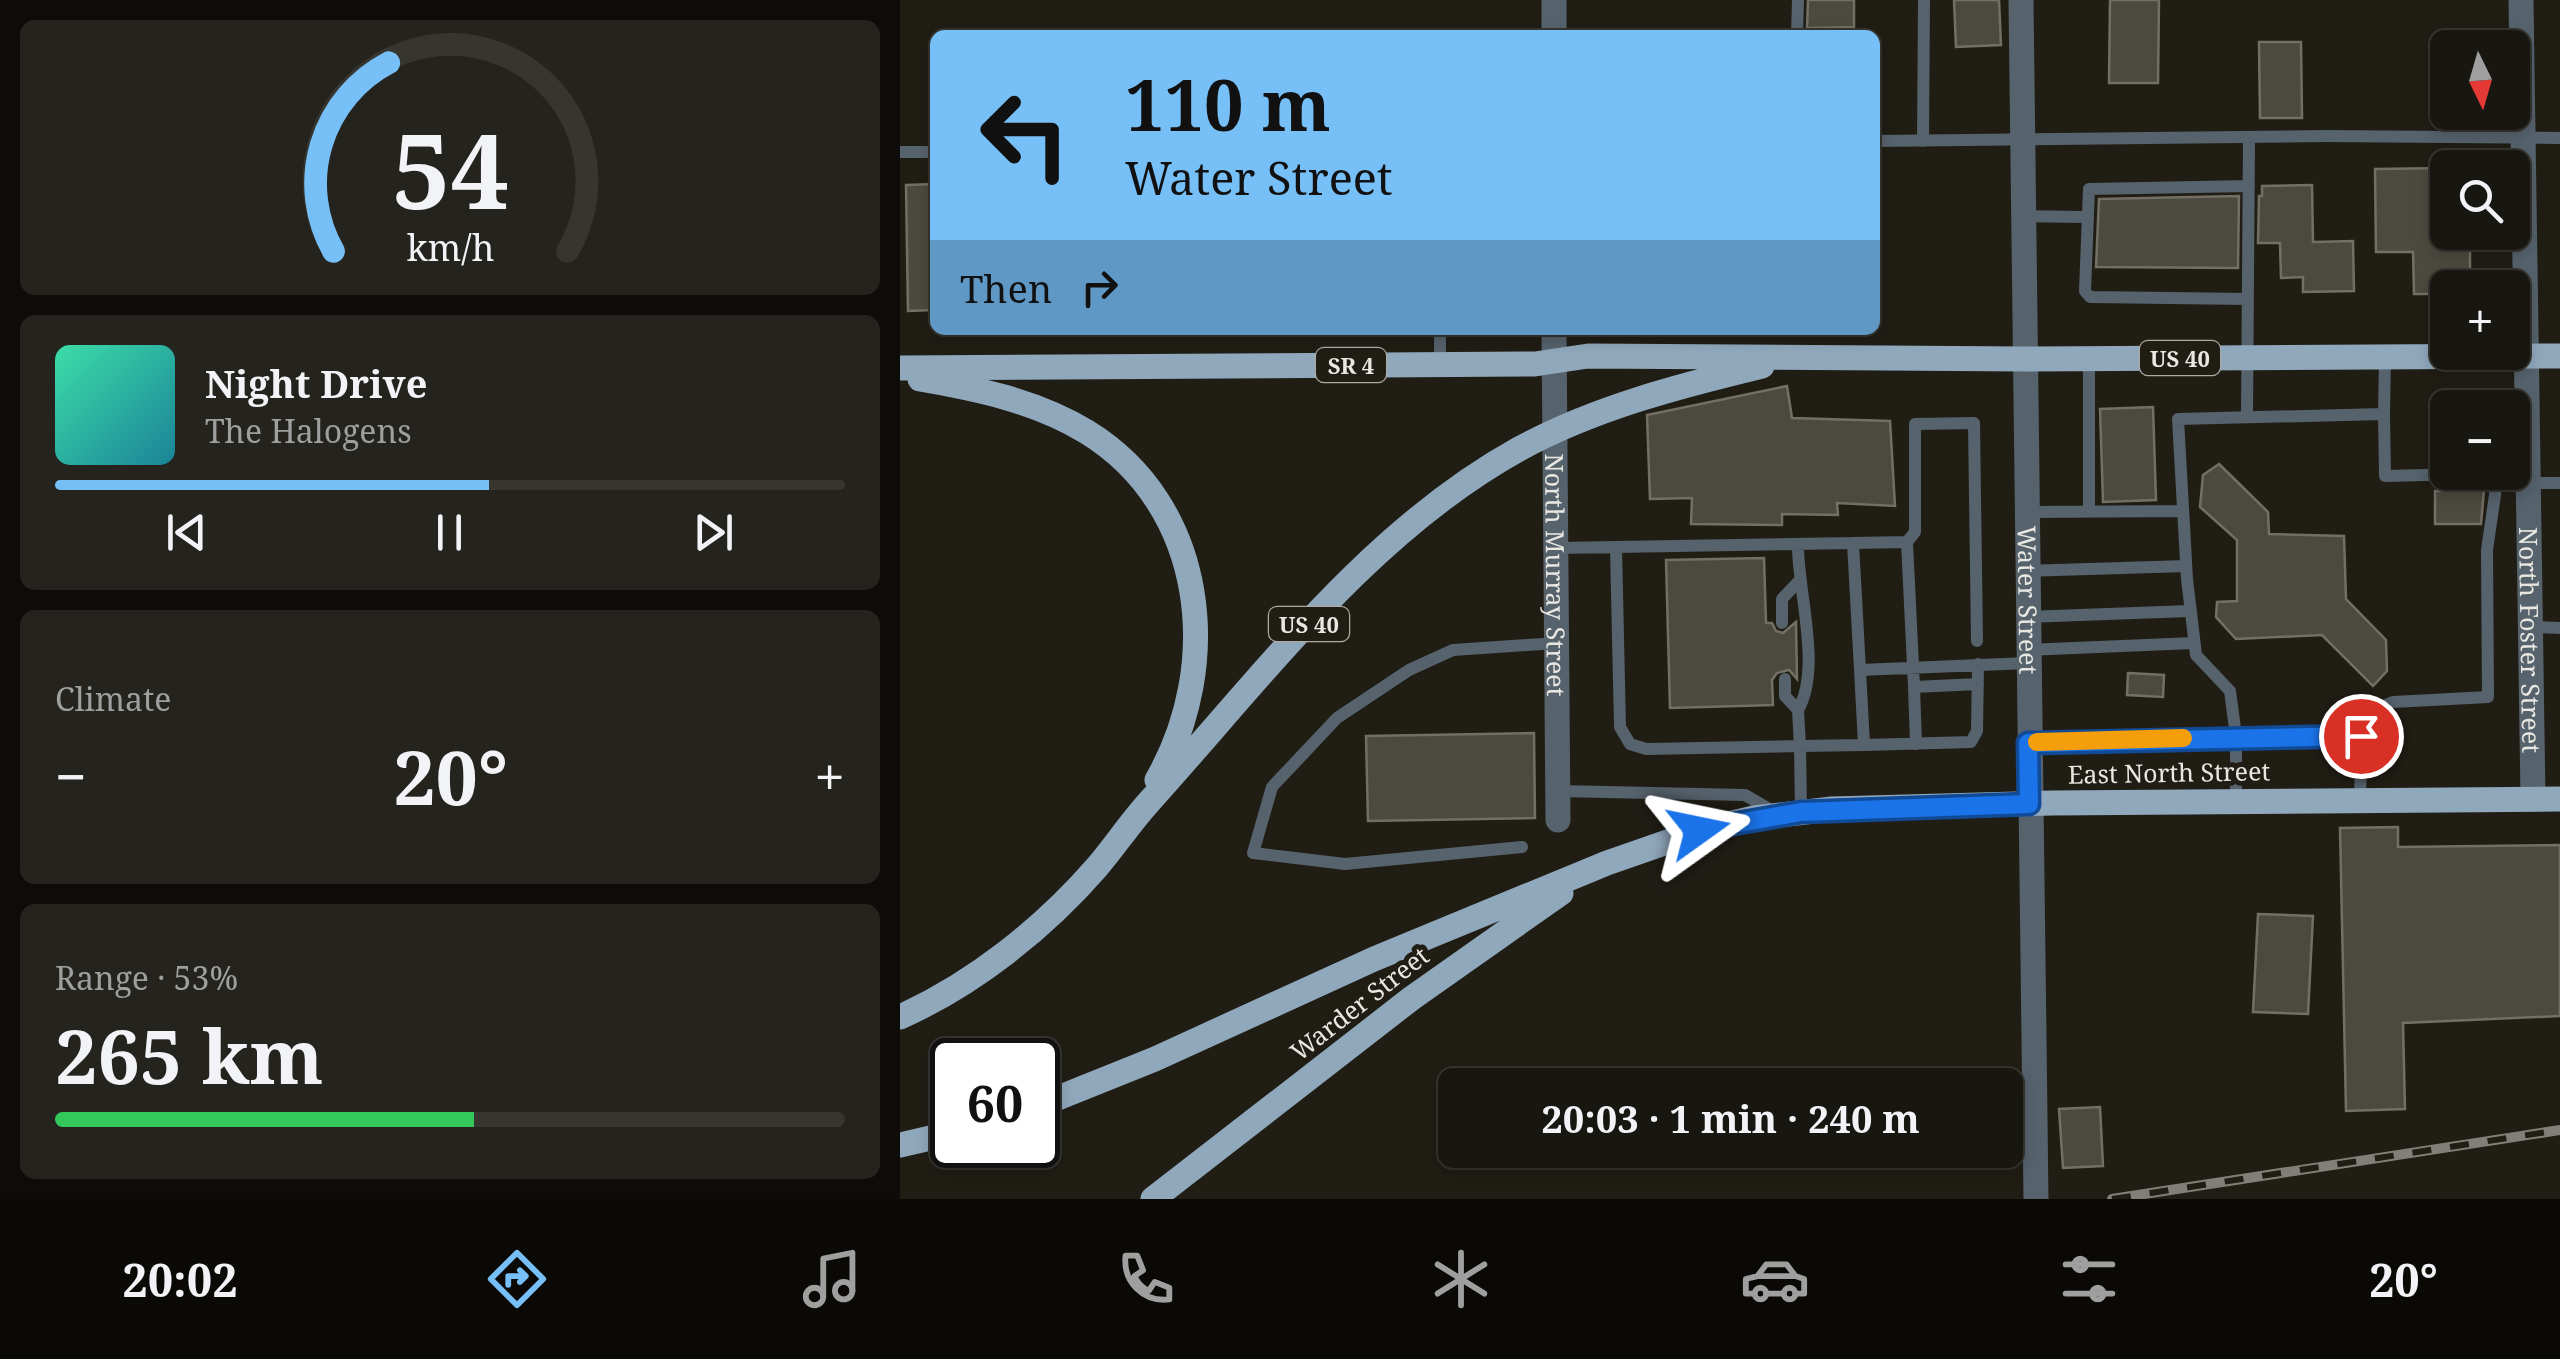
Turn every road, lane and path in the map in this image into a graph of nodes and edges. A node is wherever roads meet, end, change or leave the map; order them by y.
1 (1554, 0) edge
2 (1798, 0) edge
3 (1924, 0) edge
4 (2021, 0) edge
5 (2522, 0) edge
6 (1554, 30) edge
7 (1797, 30) edge
8 (2249, 138) junction
9 (2524, 138) junction
10 (2560, 138) edge
11 (1880, 141) edge
12 (1923, 141) junction
13 (2022, 141) junction
14 (900, 152) edge
15 (930, 152) edge
16 (2249, 186) junction
17 (2024, 216) junction
18 (2086, 217) junction
19 (2526, 270) edge
20 (2248, 299) junction
21 (1440, 335) edge
22 (1554, 335) edge
23 (1800, 356) junction
24 (2530, 356) edge
25 (2560, 356) edge
26 (2385, 357) junction
27 (2430, 357) edge
28 (2248, 358) junction
29 (2024, 359) junction
30 (2089, 359) junction
31 (1554, 363) junction
32 (1440, 365) junction
33 (900, 372) edge
34 (2384, 414) junction
35 (2247, 416) junction
36 (1555, 431) junction
37 (2560, 483) edge
38 (2530, 484) edge
39 (2529, 490) edge
40 (2089, 510) junction
41 (2183, 510) junction
42 (2026, 512) junction
43 (1907, 542) junction
44 (1854, 543) junction
45 (1798, 546) junction
46 (1556, 548) junction
47 (1616, 548) junction
48 (2186, 566) junction
49 (2027, 570) junction
50 (1798, 582) junction
51 (2190, 611) junction
52 (2027, 617) junction
53 (1782, 623) dead end
54 (2531, 628) junction
55 (2560, 628) edge
56 (1977, 642) dead end
57 (1557, 643) junction
58 (2194, 643) junction
59 (2028, 656) junction
60 (1978, 664) junction
61 (1913, 667) junction
62 (1860, 670) junction
63 (1785, 679) dead end
64 (1978, 684) junction
65 (1914, 687) junction
66 (1798, 710) junction
67 (2236, 736) junction
68 (2361, 736) junction
69 (2028, 743) junction
70 (1916, 744) junction
71 (1864, 745) junction
72 (1800, 746) junction
73 (1558, 791) junction
74 (2534, 799) junction
75 (2560, 799) edge
76 (2360, 800) junction
77 (2236, 802) junction
78 (2029, 804) junction
79 (1790, 813) junction
80 (1132, 820) junction
81 (1558, 820) dead end
82 (1522, 847) dead end
83 (1607, 863) junction
84 (900, 1017) edge
85 (1060, 1097) edge
86 (930, 1138) edge
87 (900, 1146) edge
88 (1153, 1199) edge
89 (2036, 1199) edge

1 - 6 street
2 - 7 lane
3 - 12 lane
4 - 13 street, Water Street
5 - 9 street, North Foster Street
8 - 9 lane
8 - 13 lane
8 - 16 lane
9 - 10 lane
9 - 19 street, North Foster Street
11 - 12 lane
12 - 13 lane
13 - 17 street, Water Street
14 - 15 lane
16 - 18 lane
16 - 20 lane
17 - 18 lane
17 - 29 street, Water Street
18 - 20 lane
20 - 28 lane
21 - 32 lane
22 - 31 street, North Murray Street
23 - 29 main road, US 40
23 - 31 main road, SR 4
23 - 36 main road, US 40
24 - 25 main road, US 40
26 - 27 main road, US 40
26 - 28 main road, US 40
26 - 34 lane
28 - 30 main road, US 40
28 - 35 lane
29 - 30 main road, US 40
29 - 42 street, Water Street
30 - 40 lane
31 - 32 main road, SR 4
31 - 36 street, North Murray Street
32 - 33 main road, SR 4
33 - 80 main road
34 - 35 lane
34 - 68 lane
35 - 41 lane
36 - 46 street, North Murray Street
36 - 80 main road, US 40
37 - 38 lane
39 - 54 street, North Foster Street
40 - 41 lane
40 - 42 lane
41 - 48 lane
42 - 49 street, Water Street
43 - 44 lane
43 - 56 lane
43 - 61 lane
44 - 45 lane
44 - 62 lane
45 - 47 lane
45 - 50 lane
46 - 47 lane
46 - 57 street, North Murray Street
47 - 72 lane
48 - 49 lane
48 - 51 lane
49 - 52 street, Water Street
50 - 53 lane
50 - 66 lane
51 - 52 lane
51 - 58 lane
52 - 59 street, Water Street
54 - 55 lane
54 - 74 street, North Foster Street
57 - 73 street, North Murray Street
57 - 82 lane
58 - 59 lane
58 - 67 lane
59 - 60 lane
59 - 69 street, Water Street
60 - 61 lane
60 - 64 lane
61 - 62 lane
61 - 65 lane
62 - 71 lane
63 - 66 lane
64 - 65 lane
64 - 70 lane
65 - 70 lane
66 - 72 lane
67 - 68 lane
67 - 69 lane
67 - 77 lane
68 - 76 lane
69 - 78 street, Water Street
70 - 71 lane
71 - 72 lane
72 - 79 lane
73 - 79 lane
73 - 81 street, North Murray Street
74 - 75 main road, East North Street
74 - 76 main road, East North Street
76 - 77 main road, East North Street
77 - 78 main road, East North Street
78 - 79 main road, East North Street
78 - 89 street, Water Street
79 - 83 main road, East North Street
80 - 84 main road, US 40
83 - 85 main road
83 - 88 main road, Warder Street
86 - 87 main road

